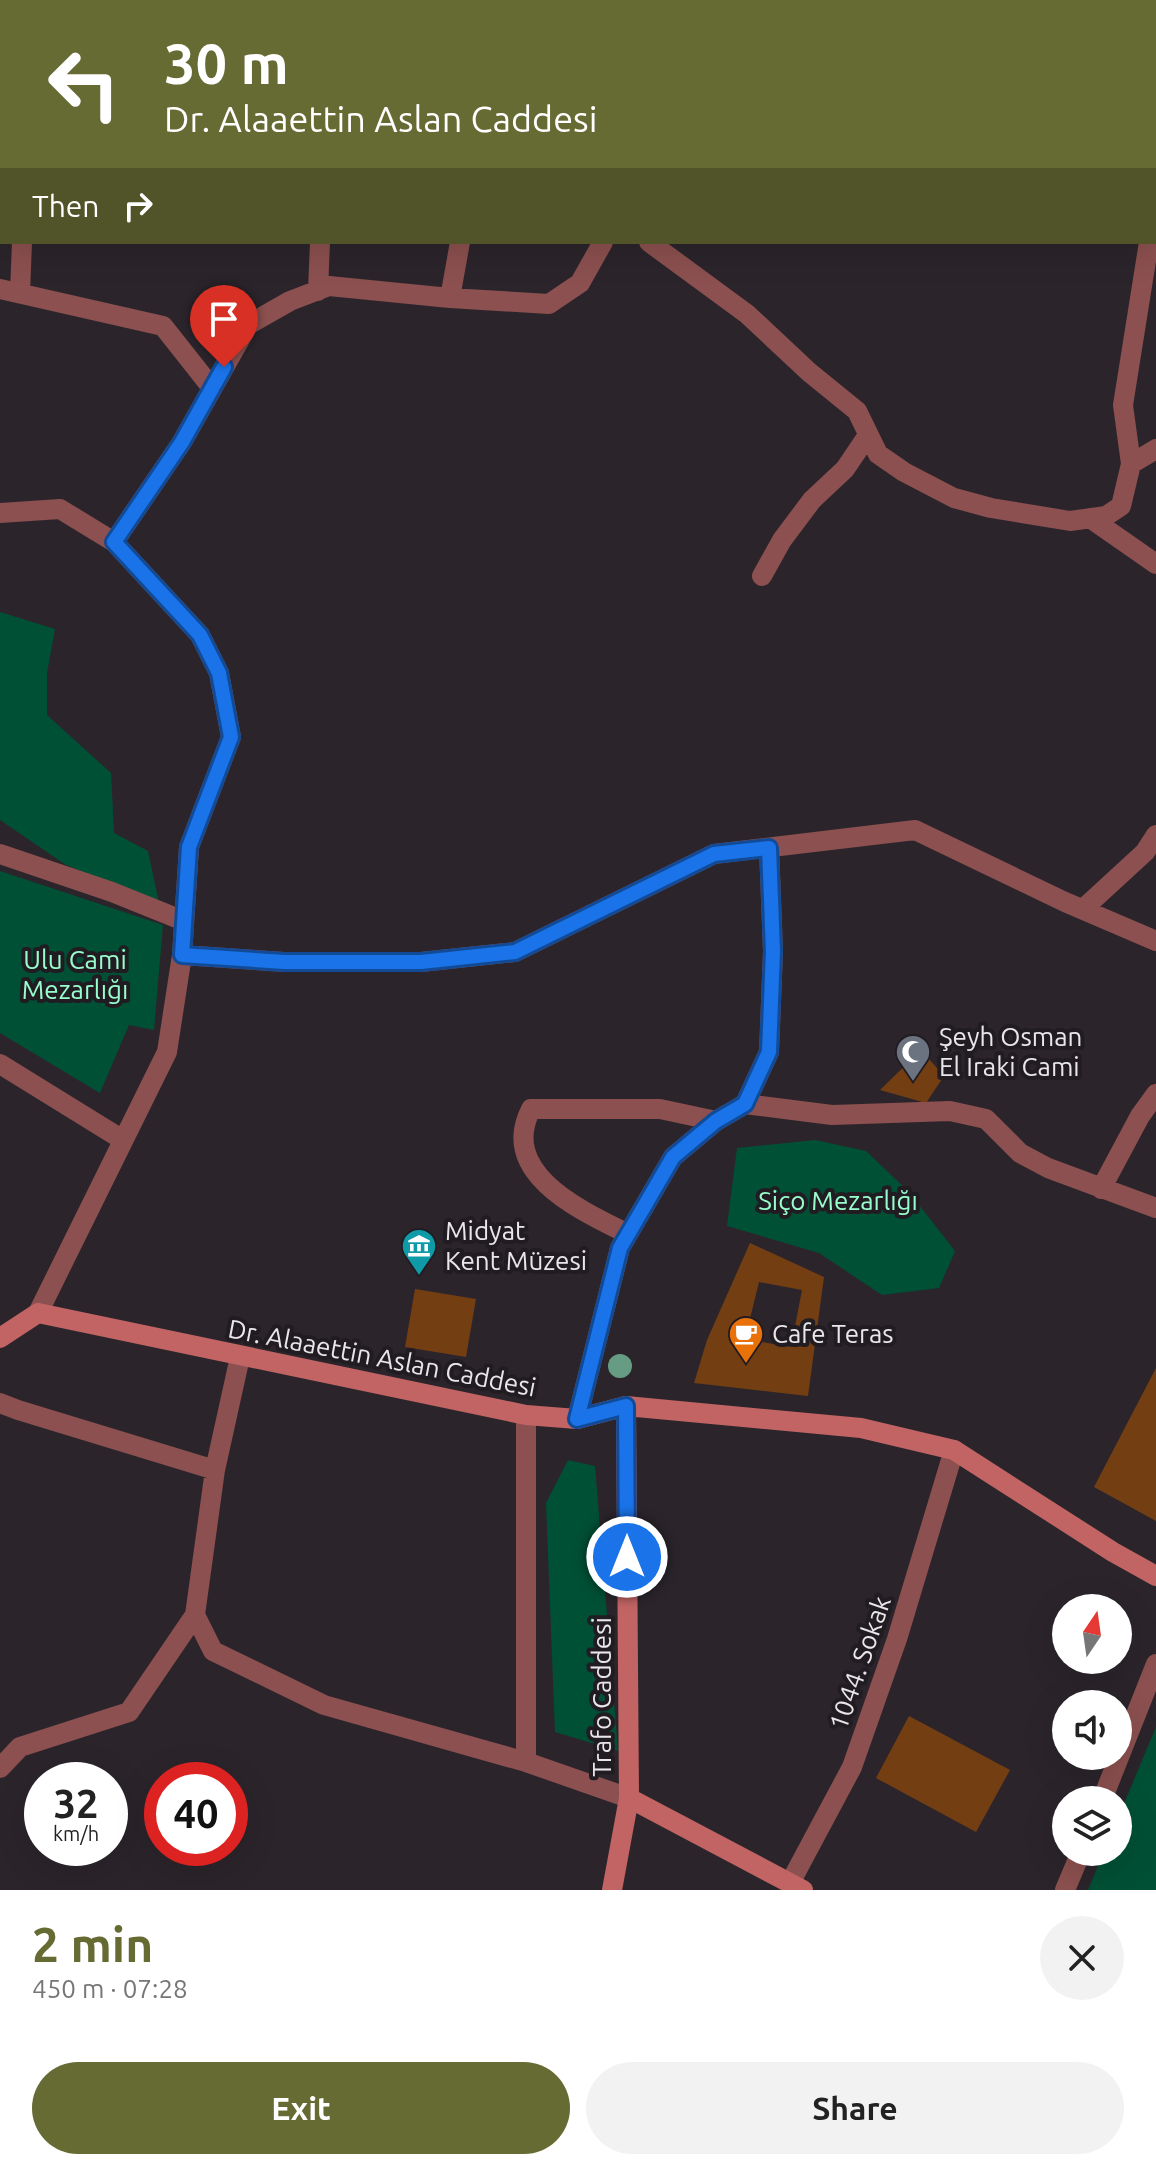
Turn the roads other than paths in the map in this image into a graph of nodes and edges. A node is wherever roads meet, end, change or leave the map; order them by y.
1 (22, 244) edge
2 (320, 244) edge
3 (460, 244) edge
4 (602, 244) edge
5 (652, 244) edge
6 (1149, 244) edge
7 (10, 291) edge
8 (318, 291) junction
9 (450, 298) junction
10 (212, 388) junction
11 (868, 435) junction
12 (1156, 449) edge
13 (1131, 464) junction
14 (0, 513) edge
15 (1090, 518) junction
16 (114, 542) junction
17 (1156, 564) edge
18 (762, 576) dead end
19 (1156, 835) edge
20 (769, 848) junction
21 (0, 854) edge
22 (1083, 909) junction
23 (184, 921) junction
24 (1156, 941) edge
25 (182, 955) junction
26 (0, 1064) edge
27 (1156, 1094) edge
28 (745, 1104) junction
29 (716, 1121) junction
30 (123, 1140) junction
31 (1101, 1189) junction
32 (1156, 1208) edge
33 (628, 1234) junction
34 (38, 1313) junction
35 (0, 1338) edge
36 (240, 1357) junction
37 (0, 1403) edge
38 (626, 1406) junction
39 (526, 1415) junction
40 (577, 1419) junction
41 (954, 1450) junction
42 (215, 1470) junction
43 (1156, 1576) edge
44 (195, 1615) junction
45 (1156, 1664) edge
46 (1148, 1706) edge
47 (526, 1762) junction
48 (0, 1768) edge
49 (1109, 1786) edge
50 (629, 1798) junction
51 (1075, 1866) edge
52 (796, 1887) edge
53 (612, 1890) edge
54 (1065, 1890) edge

1 - 7 street
2 - 8 street
3 - 9 street
4 - 9 street
5 - 11 street
6 - 13 street
7 - 10 street
8 - 9 street
8 - 10 street
10 - 16 street
11 - 15 street
11 - 18 street
12 - 13 street
13 - 15 street
14 - 16 street
15 - 17 street
16 - 23 street
19 - 22 street
20 - 22 street
20 - 25 street
20 - 28 street
21 - 23 street
22 - 24 street
23 - 25 street
25 - 30 street
26 - 30 street
27 - 31 street
28 - 29 street
28 - 31 street
29 - 33 street
29 - 33 street
30 - 34 street
31 - 32 street
33 - 40 street
34 - 35 street
34 - 36 street, Dr. Alaaettin Aslan Caddesi
36 - 39 street, Dr. Alaaettin Aslan Caddesi
36 - 42 street
37 - 42 street
38 - 40 street, Dr. Alaaettin Aslan Caddesi
38 - 41 street, Dr. Alaaettin Aslan Caddesi
38 - 50 street, Trafo Caddesi
39 - 40 street, Dr. Alaaettin Aslan Caddesi
39 - 47 street
41 - 43 street, Dr. Alaaettin Aslan Caddesi
41 - 52 street, 1044. Sokak
42 - 44 street
44 - 47 street
44 - 48 street
45 - 46 street
46 - 49 street
47 - 50 street
50 - 52 street
50 - 53 street, Trafo Caddesi
51 - 54 street

